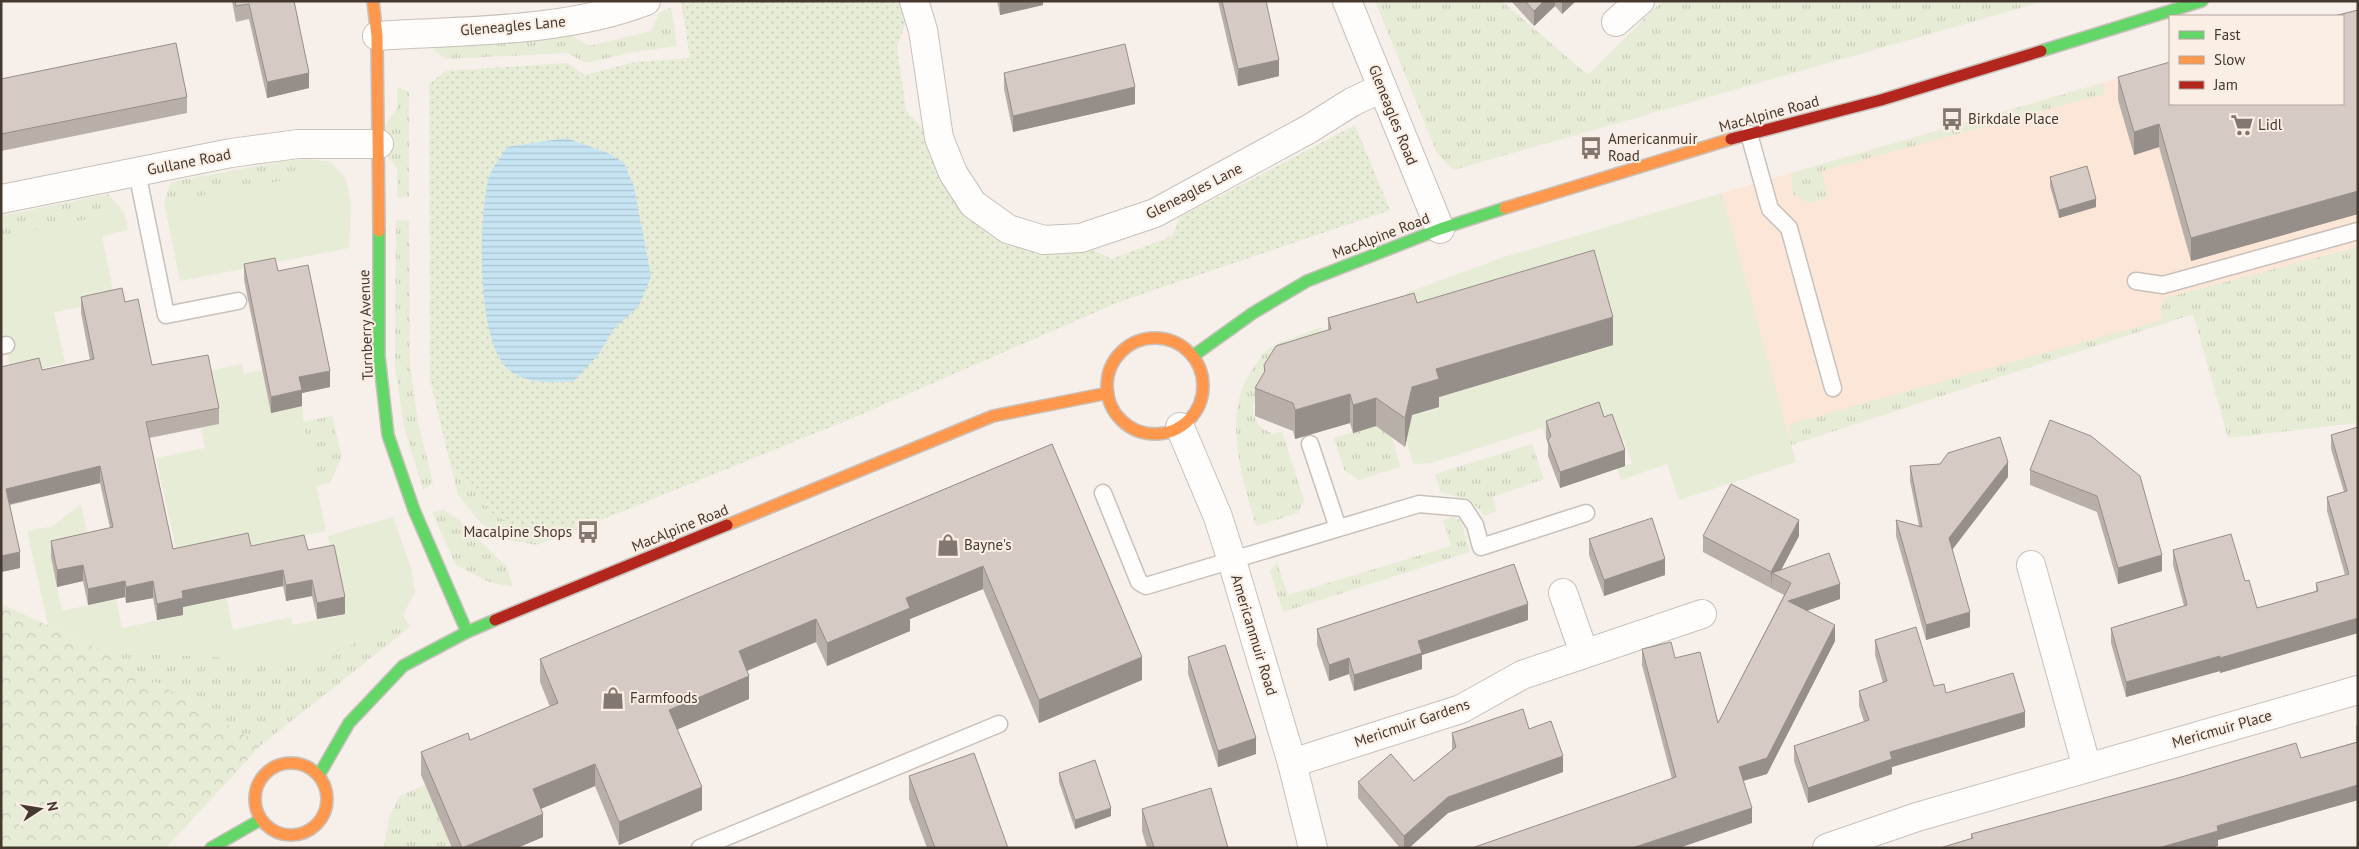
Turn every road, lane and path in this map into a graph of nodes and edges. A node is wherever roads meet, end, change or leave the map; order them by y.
1 (373, 1) edge
2 (646, 1) edge
3 (914, 1) edge
4 (1347, 1) edge
5 (1640, 1) edge
6 (2202, 1) edge
7 (1616, 22) dead end
8 (377, 36) junction
9 (1382, 88) junction
10 (1749, 134) junction
11 (379, 144) junction
12 (137, 172) junction
13 (1, 199) edge
14 (1440, 229) junction
15 (2358, 231) edge
16 (2136, 281) dead end
17 (238, 301) dead end
18 (1193, 356) junction
19 (1833, 388) dead end
20 (1108, 393) junction
21 (1180, 427) junction
22 (1310, 444) dead end
23 (1103, 493) dead end
24 (1586, 513) dead end
25 (1338, 528) junction
26 (1232, 561) junction
27 (2032, 565) dead end
28 (1563, 593) dead end
29 (1702, 614) dead end
30 (467, 632) junction
31 (1584, 654) junction
32 (2358, 690) edge
33 (1000, 724) dead end
34 (1292, 763) junction
35 (2087, 768) junction
36 (319, 776) junction
37 (260, 820) junction
38 (211, 848) edge
39 (700, 848) edge
40 (1313, 848) edge
41 (1827, 848) edge

1 - 8 street, Turnberry Avenue
2 - 8 street, Gleneagles Lane
3 - 9 street, Gleneagles Lane
4 - 9 street, Gleneagles Road
5 - 7 street
6 - 10 street, MacAlpine Road
8 - 11 street, Turnberry Avenue
9 - 14 street, Gleneagles Road
10 - 14 street, MacAlpine Road
10 - 19 lane
11 - 12 street, Gullane Road
11 - 30 street, Turnberry Avenue
12 - 13 street, Gullane Road
12 - 17 lane
14 - 18 street, MacAlpine Road
15 - 16 lane
18 - 20 street
18 - 21 street
20 - 21 street
20 - 30 street, MacAlpine Road
21 - 26 street, Americanmuir Road
22 - 25 lane
23 - 26 lane
24 - 25 lane
25 - 26 lane
26 - 34 street, Americanmuir Road
27 - 35 street
28 - 31 street
29 - 31 street, Mericmuir Gardens
30 - 36 street, MacAlpine Road
31 - 34 street, Mericmuir Gardens
32 - 35 street, Mericmuir Place
33 - 39 lane
34 - 40 street, Americanmuir Road
35 - 41 street, Mericmuir Place
36 - 37 street
36 - 37 street
37 - 38 street

